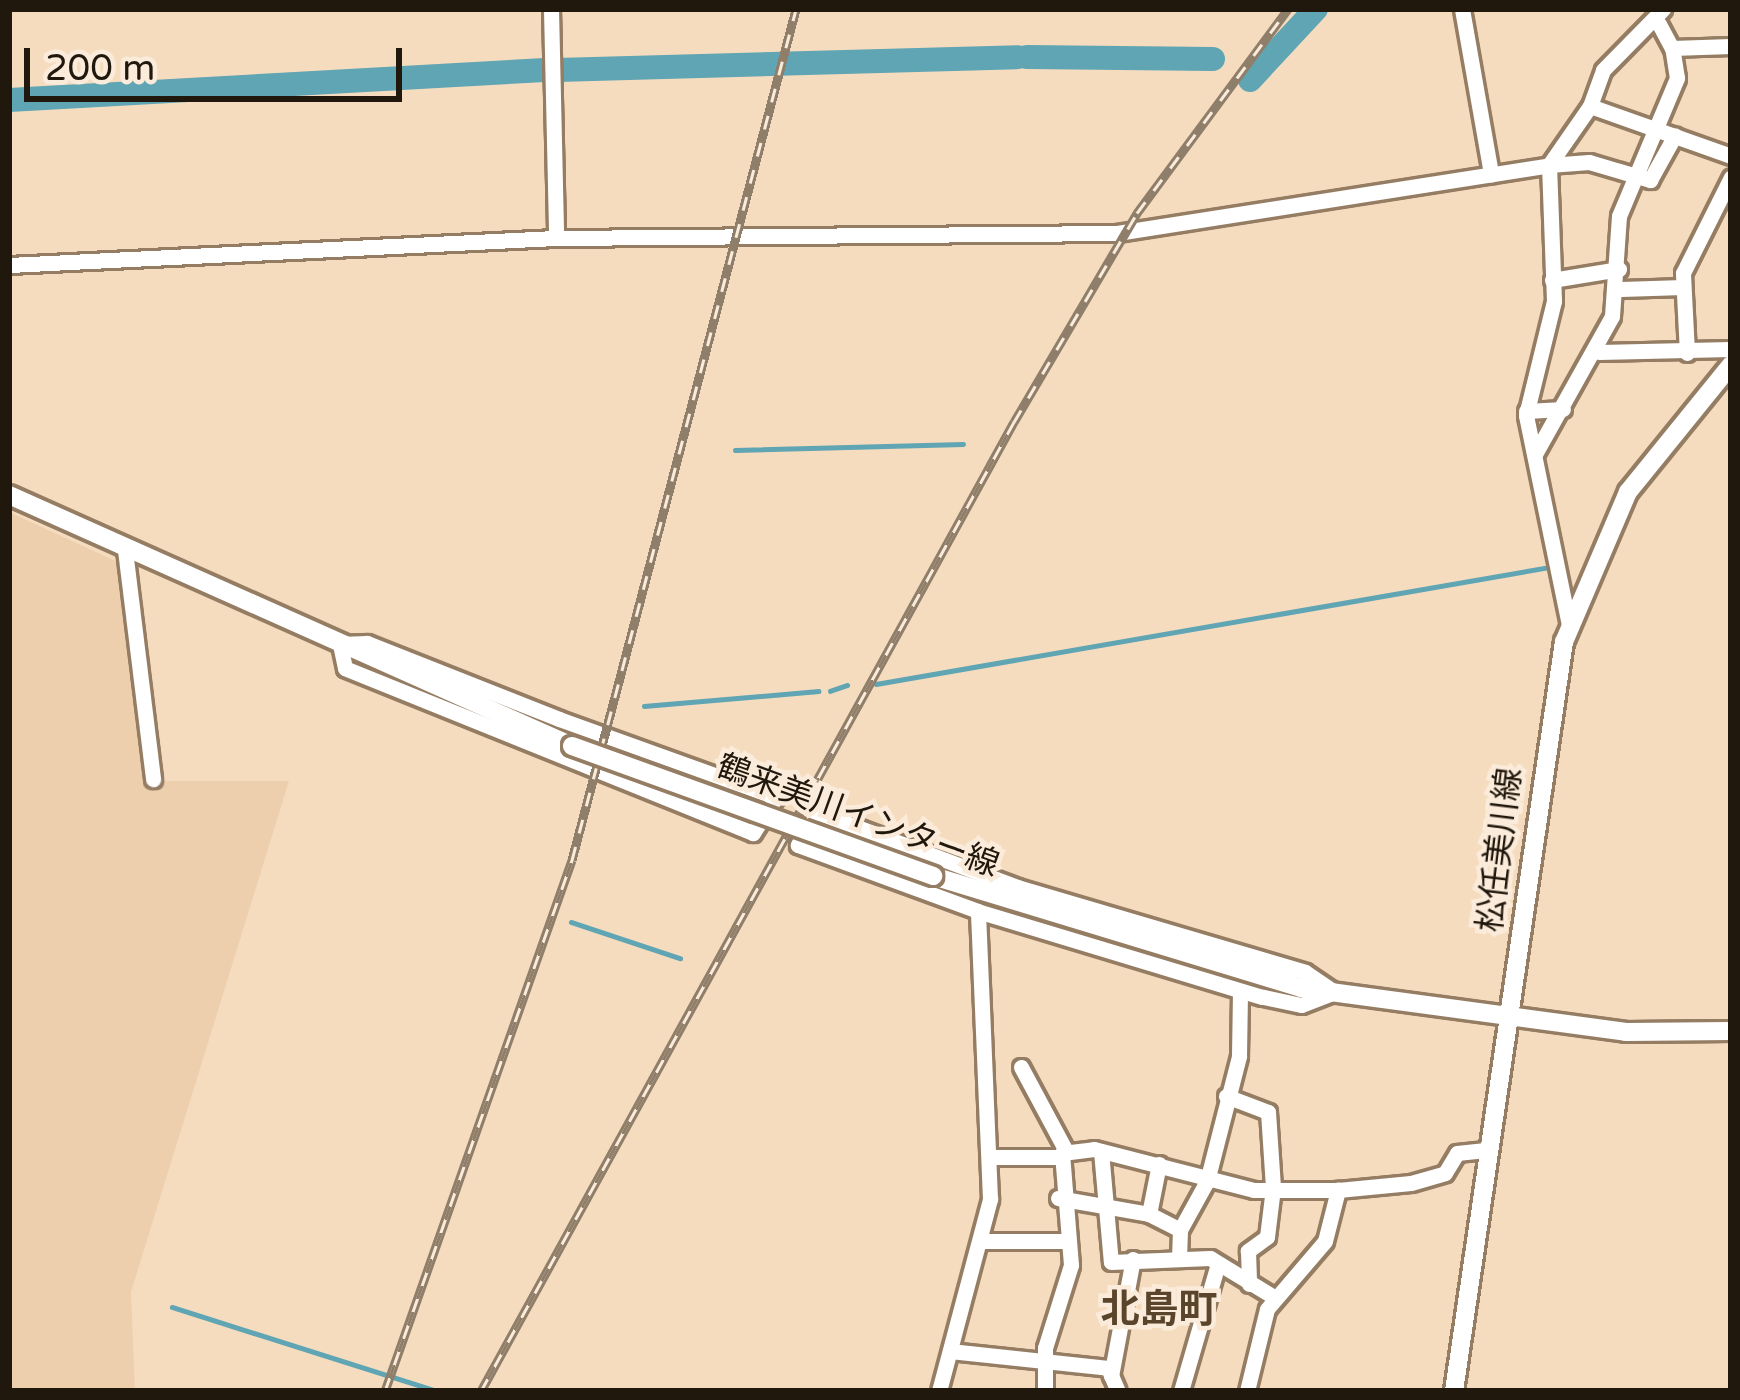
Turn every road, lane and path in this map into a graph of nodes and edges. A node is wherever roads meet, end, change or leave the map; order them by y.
1 (551, 9) edge
2 (1462, 9) edge
3 (1661, 16) edge
4 (1731, 46) edge
5 (1672, 48) junction
6 (1590, 106) junction
7 (1656, 129) junction
8 (1675, 134) junction
9 (1731, 156) edge
10 (1549, 165) junction
11 (1632, 171) junction
12 (1491, 174) junction
13 (1731, 177) edge
14 (556, 238) junction
15 (9, 265) edge
16 (1619, 269) junction
17 (1552, 280) junction
18 (1683, 286) junction
19 (1621, 289) junction
20 (1731, 349) edge
21 (1599, 352) junction
22 (1687, 353) junction
23 (1731, 365) edge
24 (1563, 409) junction
25 (1526, 411) junction
26 (1535, 454) junction
27 (9, 495) edge
28 (124, 550) junction
29 (1568, 625) junction
30 (340, 644) junction
31 (153, 779) dead end
32 (978, 911) junction
33 (1240, 991) junction
34 (1334, 992) junction
35 (1508, 1018) junction
36 (1731, 1031) edge
37 (1022, 1067) dead end
38 (1226, 1096) junction
39 (1488, 1150) junction
40 (1101, 1151) junction
41 (1063, 1154) junction
42 (991, 1157) junction
43 (1160, 1164) junction
44 (1207, 1181) junction
45 (1273, 1188) junction
46 (1338, 1190) junction
47 (1058, 1198) junction
48 (1102, 1201) junction
49 (1149, 1214) junction
50 (1180, 1230) junction
51 (980, 1241) junction
52 (1063, 1241) junction
53 (1179, 1256) junction
54 (1133, 1259) junction
55 (1217, 1267) junction
56 (1249, 1284) junction
57 (1274, 1298) junction
58 (950, 1351) junction
59 (1045, 1363) junction
60 (1114, 1383) edge
61 (939, 1391) edge
62 (1045, 1391) edge
63 (1181, 1391) edge
64 (1247, 1391) edge
65 (1454, 1391) edge

1 - 14 street
2 - 12 street
3 - 5 street
3 - 6 street
4 - 5 street
5 - 7 street
6 - 7 street
6 - 10 street
7 - 8 street
7 - 11 street
8 - 9 street
8 - 11 street
10 - 11 street
10 - 12 street
10 - 17 street
11 - 16 street
12 - 14 street
13 - 18 street
14 - 15 street
16 - 17 street
16 - 19 street
17 - 25 street
18 - 19 street
18 - 22 street
19 - 21 street
20 - 22 street
21 - 22 street
21 - 24 street
23 - 29 main road, 松任美川線
24 - 25 street
24 - 26 street
25 - 26 street
26 - 29 street
27 - 28 main road, 鶴来美川インター線
28 - 30 main road, 鶴来美川インター線
28 - 31 street
29 - 35 main road, 松任美川線
30 - 30 street
30 - 34 main road, 鶴来美川インター線, bridge
32 - 33 street
32 - 34 street
32 - 42 street
33 - 34 street
33 - 38 street
34 - 35 main road, 鶴来美川インター線
35 - 36 main road, 鶴来美川インター線
35 - 39 main road, 松任美川線
37 - 41 street
38 - 44 street
38 - 45 street
39 - 46 street
39 - 65 main road, 松任美川線
40 - 41 street
40 - 43 street
40 - 48 street
41 - 42 street
41 - 47 street
42 - 51 street
43 - 44 street
43 - 49 street
44 - 45 street
44 - 50 street
45 - 46 street
45 - 56 street
46 - 57 street
47 - 48 street
47 - 52 street
48 - 49 street
48 - 54 street
49 - 50 street
50 - 53 street
51 - 52 street
51 - 58 street
52 - 59 street
53 - 54 street
53 - 55 street
54 - 60 street
55 - 56 street
55 - 63 street
56 - 57 street
57 - 64 street
58 - 59 street
58 - 61 street
59 - 60 street
59 - 62 street

